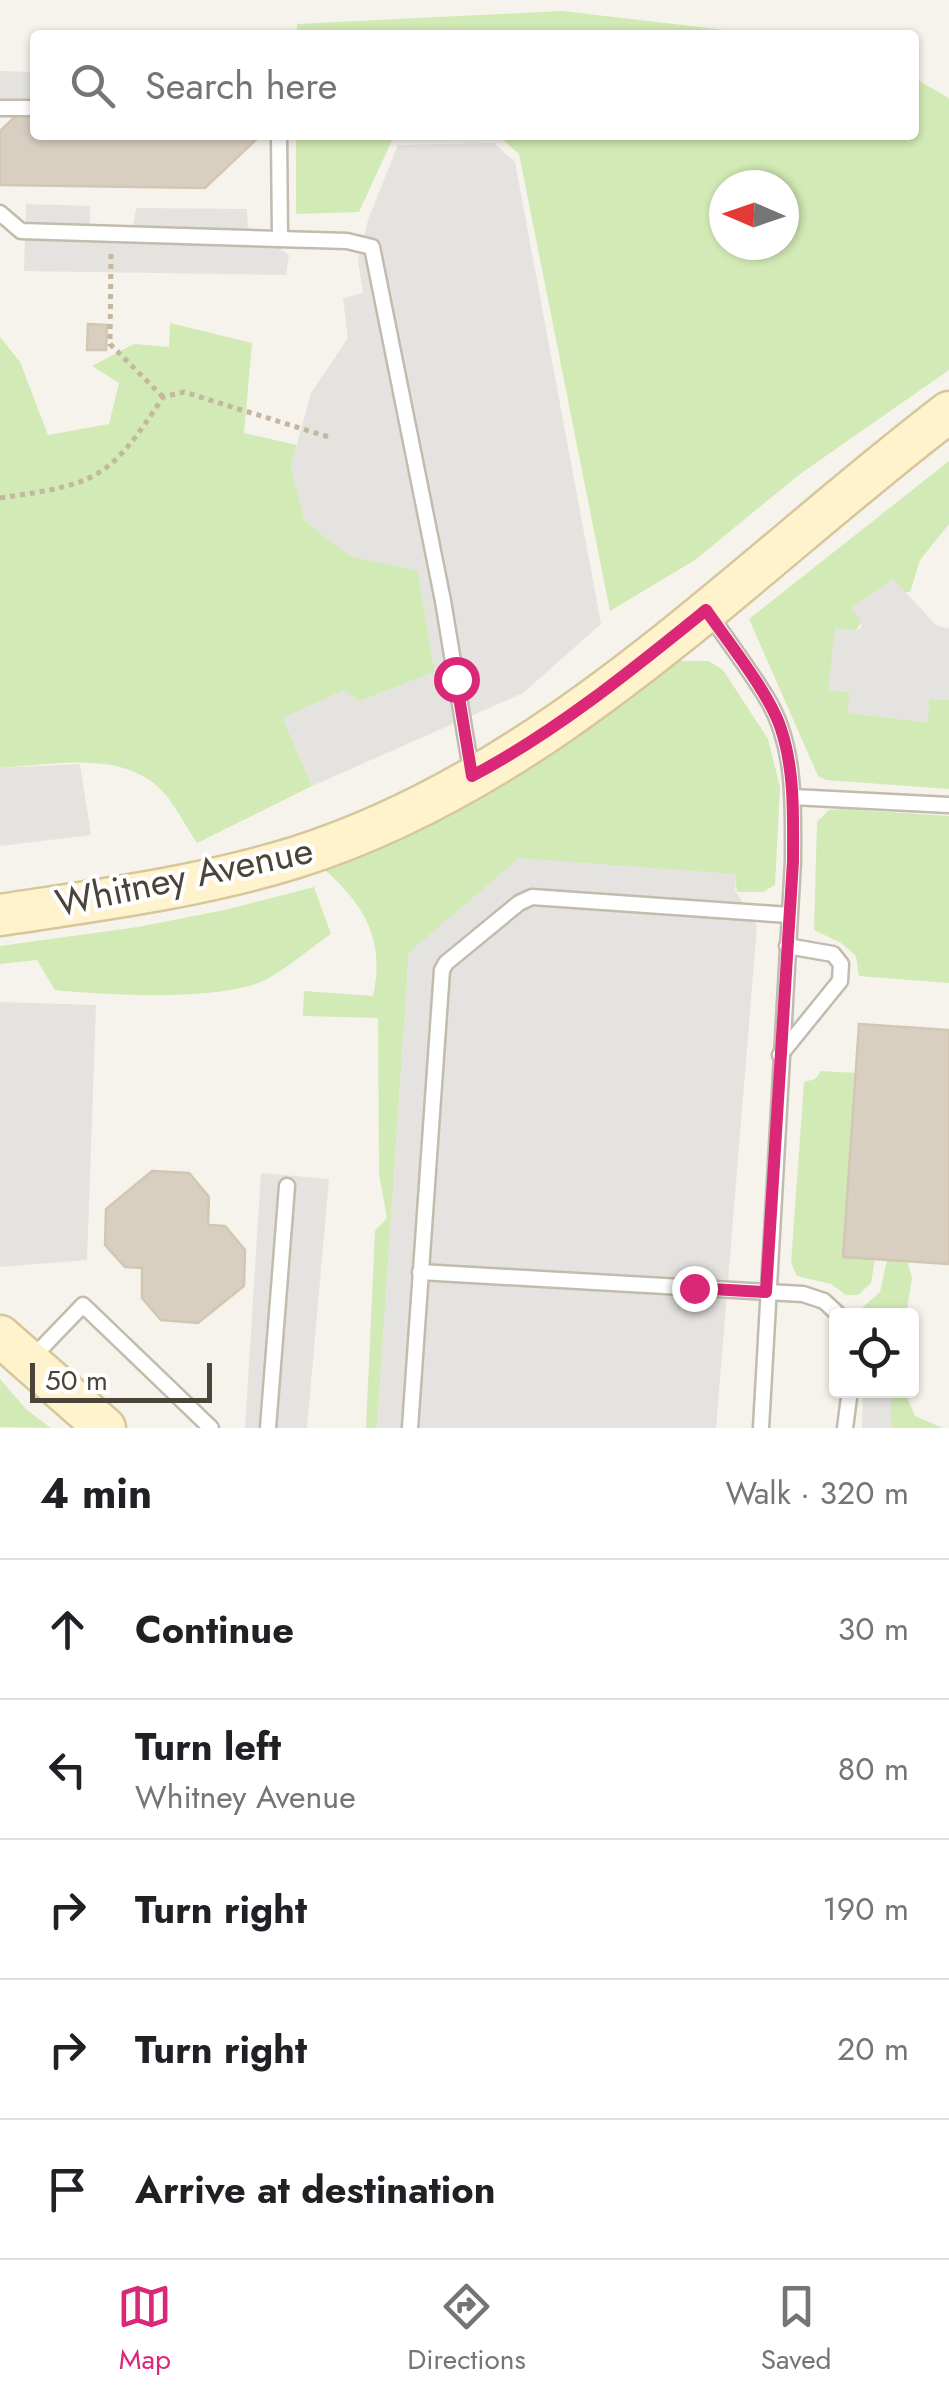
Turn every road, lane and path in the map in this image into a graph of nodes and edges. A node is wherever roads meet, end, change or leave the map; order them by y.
1 (0, 108) edge
2 (30, 108) edge
3 (279, 140) edge
4 (0, 214) edge
5 (280, 238) junction
6 (111, 254) dead end
7 (163, 397) junction
8 (949, 412) edge
9 (332, 438) dead end
10 (0, 498) edge
11 (706, 610) junction
12 (472, 776) junction
13 (793, 796) junction
14 (949, 805) edge
15 (0, 914) edge
16 (789, 916) junction
17 (787, 946) junction
18 (780, 1056) junction
19 (288, 1186) dead end
20 (420, 1272) junction
21 (766, 1292) junction
22 (831, 1308) edge
23 (14, 1349) edge
24 (849, 1398) edge
25 (105, 1428) edge
26 (212, 1428) edge
27 (268, 1428) edge
28 (410, 1428) edge
29 (761, 1428) edge
30 (845, 1428) edge

1 - 2 lane
3 - 5 lane
4 - 5 lane
5 - 12 lane
6 - 7 path
7 - 9 path
7 - 10 path
8 - 11 main road, Whitney Avenue
11 - 12 main road, Whitney Avenue
11 - 13 lane
12 - 15 main road, Whitney Avenue
13 - 14 lane
13 - 16 lane
16 - 17 lane
16 - 20 lane
17 - 18 lane
17 - 18 lane
18 - 21 lane
19 - 27 lane
20 - 21 lane
20 - 28 lane
21 - 22 lane
21 - 29 lane
23 - 25 main road
23 - 26 lane
24 - 30 lane

